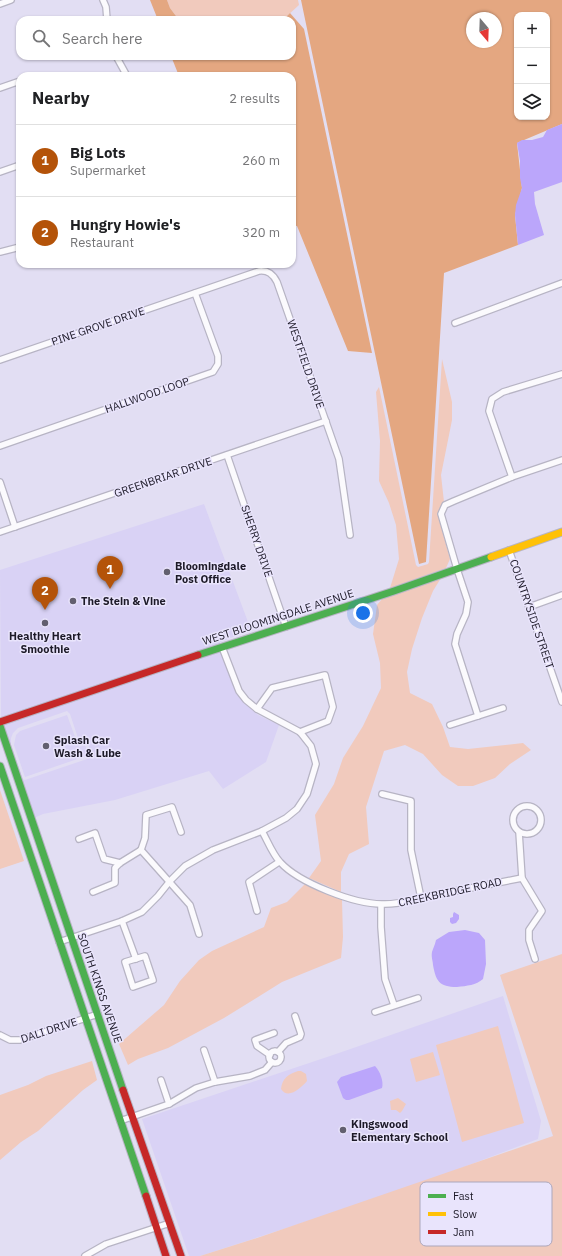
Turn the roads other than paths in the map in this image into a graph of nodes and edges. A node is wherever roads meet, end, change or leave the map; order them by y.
1 (11, 0) edge
2 (103, 0) edge
3 (0, 4) edge
4 (107, 16) edge
5 (118, 60) edge
6 (124, 72) edge
7 (16, 82) edge
8 (0, 88) edge
9 (16, 166) edge
10 (0, 172) edge
11 (16, 247) edge
12 (0, 252) edge
13 (562, 283) edge
14 (195, 292) junction
15 (455, 323) dead end
16 (0, 360) edge
17 (562, 374) edge
18 (326, 421) junction
19 (0, 446) edge
20 (226, 455) junction
21 (562, 460) edge
22 (512, 477) junction
23 (0, 482) edge
24 (15, 527) junction
25 (0, 532) edge
26 (562, 532) edge
27 (350, 535) dead end
28 (509, 550) junction
29 (457, 569) junction
30 (562, 595) edge
31 (529, 607) junction
32 (286, 627) junction
33 (222, 647) junction
34 (562, 699) edge
35 (504, 708) dead end
36 (257, 709) junction
37 (478, 716) junction
38 (0, 722) edge
39 (450, 725) dead end
40 (0, 726) edge
41 (300, 732) junction
42 (0, 766) edge
43 (382, 794) dead end
44 (262, 831) junction
45 (181, 832) dead end
46 (519, 832) junction
47 (78, 839) dead end
48 (141, 850) junction
49 (279, 862) junction
50 (120, 863) junction
51 (522, 878) junction
52 (170, 881) junction
53 (93, 892) dead end
54 (421, 898) junction
55 (381, 905) junction
56 (257, 911) dead end
57 (122, 921) junction
58 (199, 934) dead end
59 (72, 938) junction
60 (59, 942) junction
61 (136, 958) junction
62 (535, 958) dead end
63 (418, 998) dead end
64 (394, 1005) junction
65 (376, 1012) dead end
66 (98, 1014) junction
67 (295, 1016) dead end
68 (85, 1018) junction
69 (274, 1033) dead end
70 (0, 1035) edge
71 (204, 1050) dead end
72 (278, 1052) junction
73 (270, 1054) junction
74 (272, 1062) junction
75 (161, 1080) dead end
76 (215, 1082) junction
77 (169, 1104) junction
78 (132, 1116) junction
79 (120, 1121) junction
80 (170, 1223) junction
81 (156, 1228) junction
82 (84, 1256) edge
83 (166, 1256) edge
84 (181, 1256) edge

1 - 3 street
2 - 4 street
5 - 6 street
7 - 8 street
9 - 10 street
11 - 12 street
13 - 15 street
14 - 16 street, PINE GROVE DRIVE
14 - 18 street, WESTFIELD DRIVE
14 - 19 street, HALLWOOD LOOP
17 - 22 street
18 - 20 street, GREENBRIAR DRIVE
18 - 27 street, WESTFIELD DRIVE
20 - 24 street, GREENBRIAR DRIVE
20 - 32 street, SHERRY DRIVE
21 - 22 street
22 - 29 street
23 - 24 street
24 - 25 street, GREENBRIAR DRIVE
26 - 28 main road, WEST BLOOMINGDALE AVENUE
28 - 29 main road, WEST BLOOMINGDALE AVENUE
28 - 31 street, COUNTRYSIDE STREET
29 - 32 main road, WEST BLOOMINGDALE AVENUE
29 - 37 street
30 - 31 street
31 - 34 street, COUNTRYSIDE STREET
32 - 33 main road, WEST BLOOMINGDALE AVENUE
33 - 36 street
33 - 38 main road, WEST BLOOMINGDALE AVENUE
35 - 37 street
36 - 41 street
36 - 41 street
37 - 39 street
40 - 59 main road, SOUTH KINGS AVENUE
41 - 44 street
42 - 60 main road
43 - 54 street
44 - 49 street, CREEKBRIDGE ROAD
44 - 52 street
45 - 48 street
46 - 46 street
46 - 51 street
47 - 50 street
48 - 50 street
48 - 52 street
49 - 55 street, CREEKBRIDGE ROAD
49 - 56 street
50 - 53 street
51 - 54 street, CREEKBRIDGE ROAD
51 - 62 street
52 - 57 street
52 - 58 street
54 - 55 street, CREEKBRIDGE ROAD
55 - 64 street
57 - 59 street
57 - 61 street
59 - 60 street
59 - 66 main road, SOUTH KINGS AVENUE
60 - 68 main road
61 - 61 street
63 - 64 street
64 - 65 street
66 - 68 street, DALI DRIVE
66 - 78 main road, SOUTH KINGS AVENUE
67 - 72 street
68 - 70 street, DALI DRIVE
68 - 79 main road
69 - 73 street
71 - 76 street
72 - 73 street
72 - 74 street
73 - 74 street
74 - 76 street
75 - 77 street
76 - 77 street
77 - 78 street
78 - 79 street
78 - 80 main road, SOUTH KINGS AVENUE
79 - 81 main road
80 - 81 street
80 - 84 main road, SOUTH KINGS AVENUE
81 - 82 street
81 - 83 main road

